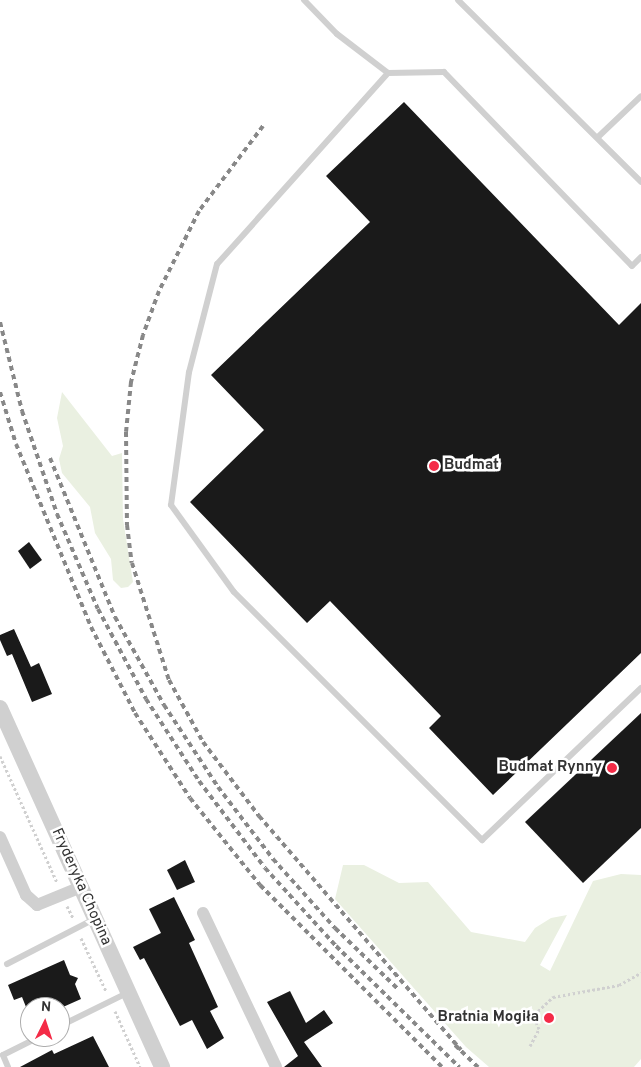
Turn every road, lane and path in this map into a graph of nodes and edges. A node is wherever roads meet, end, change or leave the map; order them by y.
1 (304, 0) edge
2 (458, 0) edge
3 (388, 73) junction
4 (641, 96) edge
5 (598, 137) junction
6 (641, 182) edge
7 (641, 257) edge
8 (641, 688) edge
9 (0, 708) edge
10 (0, 756) edge
11 (0, 837) edge
12 (80, 887) junction
13 (63, 895) junction
14 (203, 913) dead end
15 (95, 919) junction
16 (76, 927) junction
17 (6, 964) dead end
18 (641, 973) edge
19 (128, 993) junction
20 (110, 1000) junction
21 (70, 1021) edge
22 (20, 1046) edge
23 (530, 1046) dead end
24 (8, 1067) edge
25 (140, 1067) edge
26 (162, 1067) edge
27 (276, 1067) edge

1 - 3 lane
2 - 5 lane
3 - 7 lane
3 - 8 lane
4 - 5 lane
5 - 6 lane
9 - 12 street, Fryderyka Chopina
10 - 13 path
11 - 13 street
12 - 13 street
12 - 15 street, Fryderyka Chopina
13 - 16 path
14 - 27 street
15 - 16 lane
15 - 19 street, Fryderyka Chopina
16 - 17 lane
16 - 20 path
18 - 23 path
19 - 20 lane
19 - 26 street, Fryderyka Chopina
20 - 21 lane
20 - 25 path
22 - 24 lane

